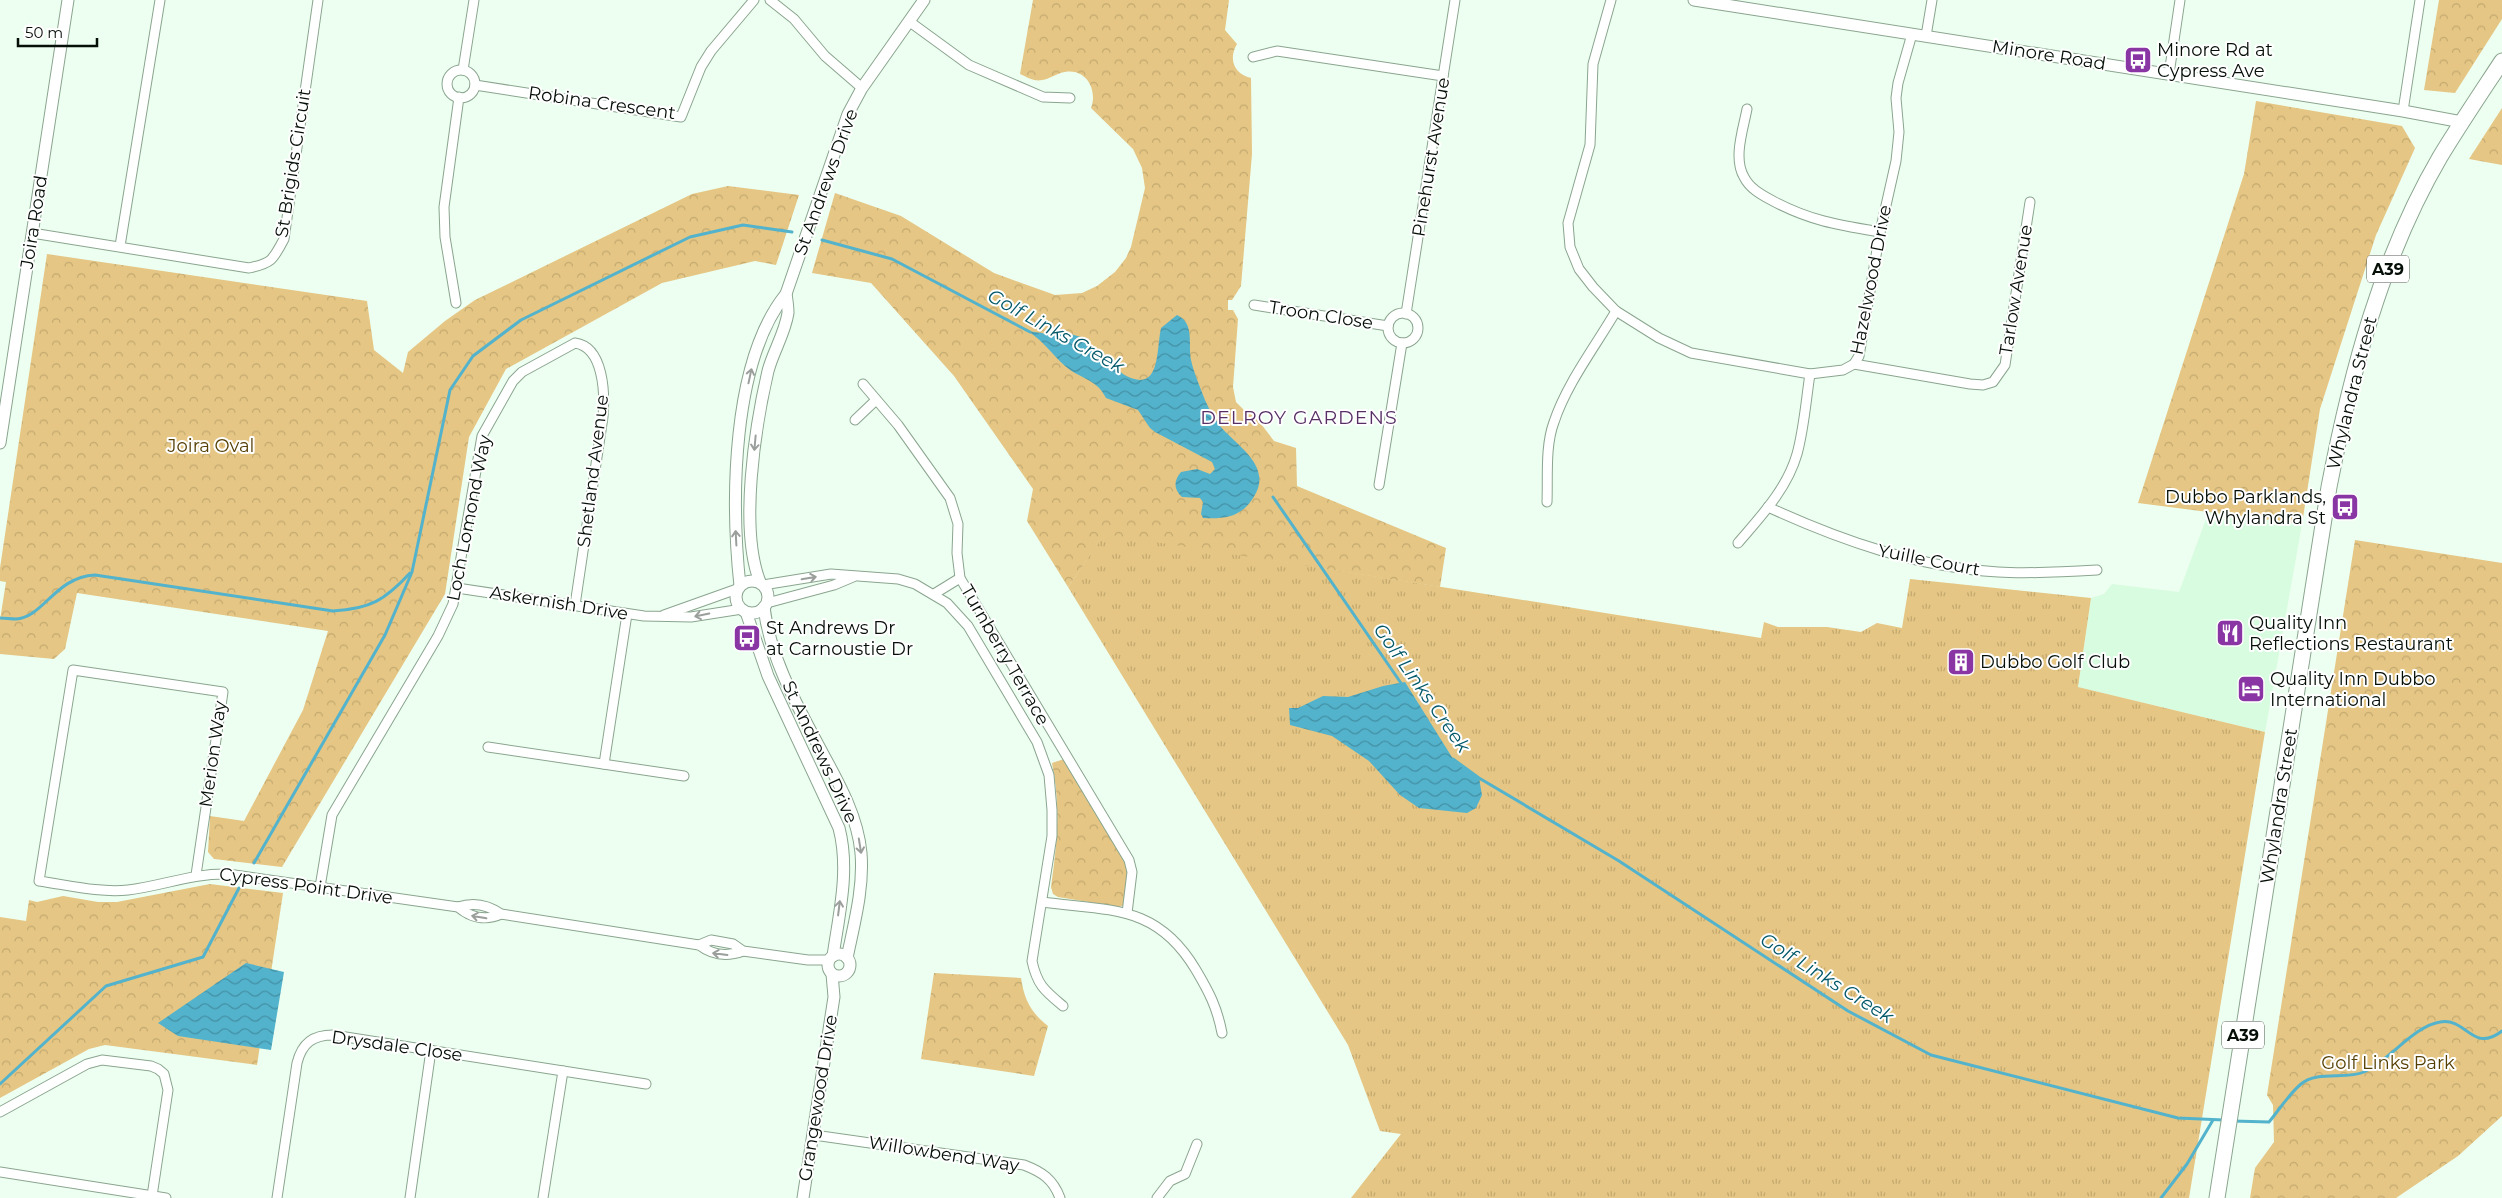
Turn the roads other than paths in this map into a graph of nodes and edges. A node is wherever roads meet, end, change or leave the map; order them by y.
1 (68, 0) edge
2 (160, 0) edge
3 (318, 0) edge
4 (474, 0) edge
5 (754, 0) edge
6 (770, 0) edge
7 (924, 0) edge
8 (1455, 0) edge
9 (1611, 0) edge
10 (1694, 0) edge
11 (1932, 0) edge
12 (2180, 0) edge
13 (2420, 0) edge
14 (910, 22) junction
15 (1912, 34) junction
16 (1926, 36) junction
17 (1253, 57) dead end
18 (2502, 61) edge
19 (463, 70) junction
20 (2168, 74) junction
21 (1443, 76) junction
22 (475, 85) junction
23 (862, 88) junction
24 (459, 98) junction
25 (1070, 98) dead end
26 (1747, 109) dead end
27 (2403, 111) junction
28 (2462, 122) junction
29 (2030, 202) dead end
30 (1880, 232) junction
31 (32, 233) junction
32 (120, 246) junction
33 (786, 294) junction
34 (456, 303) dead end
35 (1254, 305) dead end
36 (1616, 311) junction
37 (1406, 314) junction
38 (1388, 326) junction
39 (1402, 343) junction
40 (580, 344) joint
41 (1854, 364) junction
42 (1810, 374) junction
43 (863, 384) dead end
44 (876, 400) junction
45 (855, 420) dead end
46 (0, 443) edge
47 (1378, 486) dead end
48 (1547, 502) dead end
49 (1768, 507) junction
50 (1738, 543) dead end
51 (2097, 570) dead end
52 (855, 576) junction
53 (960, 578) junction
54 (762, 584) junction
55 (457, 588) junction
56 (739, 588) junction
57 (934, 594) junction
58 (575, 605) junction
59 (766, 605) junction
60 (744, 610) junction
61 (626, 614) junction
62 (661, 616) junction
63 (73, 670) joint
64 (488, 747) dead end
65 (604, 764) junction
66 (684, 776) dead end
67 (196, 875) junction
68 (320, 887) junction
69 (1042, 902) junction
70 (1127, 913) junction
71 (847, 958) junction
72 (833, 967) junction
73 (1063, 1006) dead end
74 (1222, 1033) dead end
75 (432, 1050) junction
76 (563, 1071) junction
77 (646, 1084) dead end
78 (0, 1112) edge
79 (814, 1135) junction
80 (1197, 1144) dead end
81 (0, 1172) edge
82 (152, 1196) junction
83 (166, 1198) edge
84 (277, 1198) edge
85 (410, 1198) edge
86 (543, 1198) edge
87 (803, 1198) edge
88 (1060, 1198) edge
89 (1157, 1198) edge
90 (2217, 1198) edge

1 - 31 street, Joira Road
2 - 32 street
3 - 32 street, St Brigids Circuit
4 - 19 street
5 - 22 street, Robina Crescent
6 - 23 street
7 - 14 street, St Andrews Drive
8 - 21 street, Pinehurst Avenue
9 - 36 street, Hazelwood Drive
10 - 15 street, Minore Road
11 - 16 street
12 - 20 street
13 - 27 street
14 - 23 street, St Andrews Drive
14 - 25 street
15 - 16 street, Minore Road
15 - 30 street, Hazelwood Drive
16 - 20 street, Minore Road
17 - 21 street
18 - 28 highway, Whylandra Street / A39
19 - 22 street
19 - 24 street
20 - 27 street, Minore Road
21 - 37 street, Pinehurst Avenue
22 - 24 street
23 - 33 street, St Andrews Drive
24 - 34 street
26 - 30 street
27 - 28 street, Minore Road
28 - 90 highway, Whylandra Street / A39
29 - 41 street, Tarlow Avenue
30 - 41 street, Hazelwood Drive
31 - 32 street, St Brigids Circuit
31 - 46 street, Joira Road
33 -> 54 street, St Andrews Drive
56 -> 33 street, St Andrews Drive
35 - 38 street, Troon Close
36 - 42 street, Hazelwood Drive
36 - 48 street
37 - 38 street
37 - 39 street
38 - 39 street
39 - 47 street
40 - 55 street, Loch Lomond Way
40 - 58 street, Shetland Avenue
41 - 42 street, Hazelwood Drive
42 - 49 street
43 - 44 street, Turnberry Terrace
44 - 45 street
44 - 53 street, Turnberry Terrace
49 - 50 street
49 - 51 street, Yuille Court
54 -> 52 street
52 - 57 street
52 - 59 street
53 - 57 street
53 - 70 street, Turnberry Terrace
54 - 56 street
54 - 59 street
55 - 58 street, Askernish Drive
55 - 68 street, Loch Lomond Way
56 - 60 street
56 - 62 street, Askernish Drive
57 - 69 street
58 - 61 street, Askernish Drive
59 - 60 street
59 -> 71 street, St Andrews Drive
60 -> 62 street, Askernish Drive
72 -> 60 street, St Andrews Drive
61 - 62 street, Askernish Drive
61 - 65 street
63 - 67 street, Merion Way
63 - 67 street, Cypress Point Drive
64 - 65 street
65 - 66 street
67 - 68 street, Cypress Point Drive
68 - 72 street, Cypress Point Drive
69 - 70 street
69 - 73 street
70 - 74 street
71 - 72 street
71 - 72 street, St Andrews Drive
72 - 79 street, Grangewood Drive
75 - 76 street, Drysdale Close
75 - 84 street, Drysdale Close
75 - 85 street
76 - 77 street, Drysdale Close
76 - 86 street
78 - 82 street
79 - 87 street, Grangewood Drive
79 - 88 street, Willowbend Way
80 - 89 street
81 - 82 street
82 - 83 street

